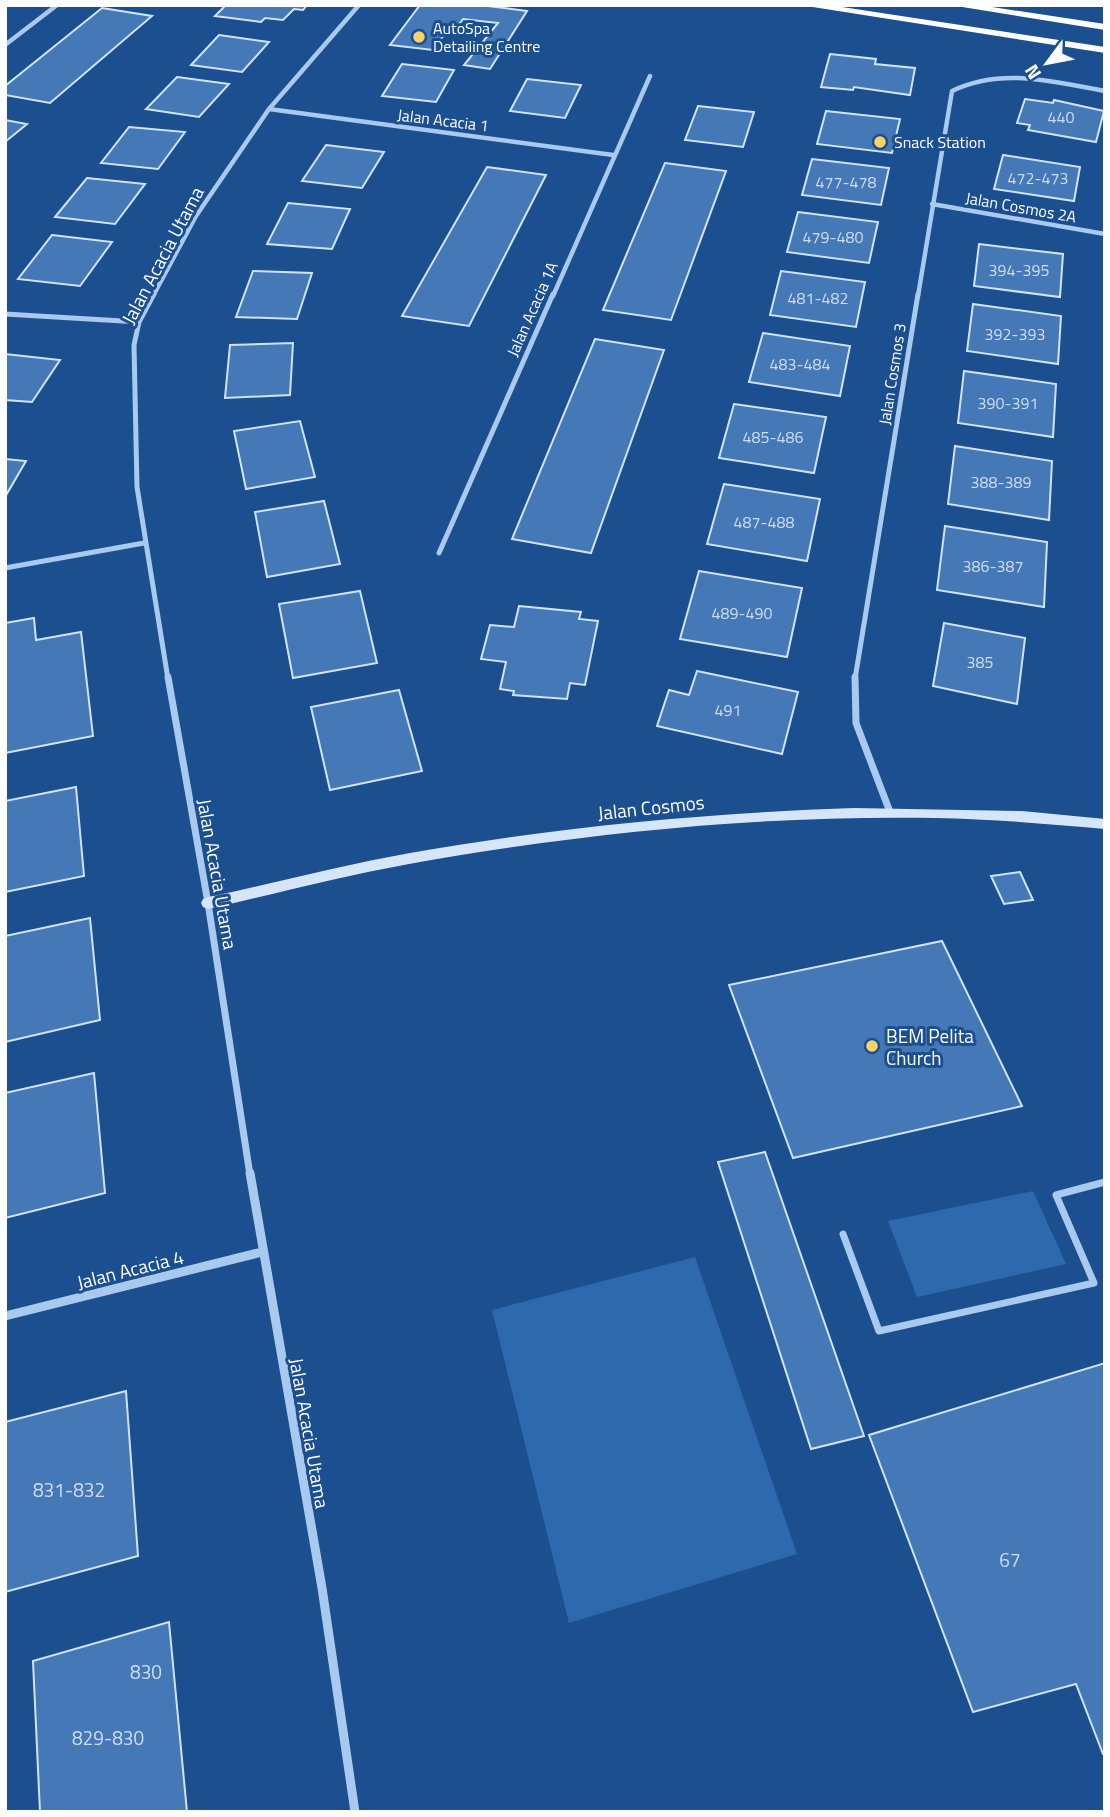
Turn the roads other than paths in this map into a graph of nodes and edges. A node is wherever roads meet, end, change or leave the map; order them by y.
1 (57, 5) edge
2 (359, 5) edge
3 (805, 5) edge
4 (955, 5) edge
5 (1105, 27) edge
6 (5, 45) edge
7 (1105, 50) edge
8 (650, 76) dead end
9 (1105, 91) edge
10 (269, 109) junction
11 (613, 155) junction
12 (932, 204) junction
13 (1105, 234) edge
14 (5, 314) edge
15 (139, 322) junction
16 (144, 543) junction
17 (439, 553) dead end
18 (5, 568) edge
19 (890, 812) junction
20 (1105, 824) edge
21 (208, 903) junction
22 (1105, 1182) edge
23 (843, 1234) dead end
24 (262, 1252) junction
25 (5, 1316) edge
26 (355, 1812) edge

1 - 6 street
2 - 10 street, Jalan Acacia Utama
3 - 7 highway
4 - 5 highway
8 - 11 street, Jalan Acacia 1A
9 - 12 street, Jalan Cosmos 3
10 - 11 street, Jalan Acacia 1
10 - 15 street, Jalan Acacia Utama
11 - 17 street, Jalan Acacia 1A
12 - 13 street, Jalan Cosmos 2A
12 - 19 street, Jalan Cosmos 3
14 - 15 street
15 - 16 street, Jalan Acacia Utama
16 - 18 street
16 - 21 street, Jalan Acacia Utama
19 - 20 street, Jalan Cosmos
19 - 21 street, Jalan Cosmos
21 - 24 street, Jalan Acacia Utama
22 - 23 lane
24 - 25 street, Jalan Acacia 4
24 - 26 street, Jalan Acacia Utama

